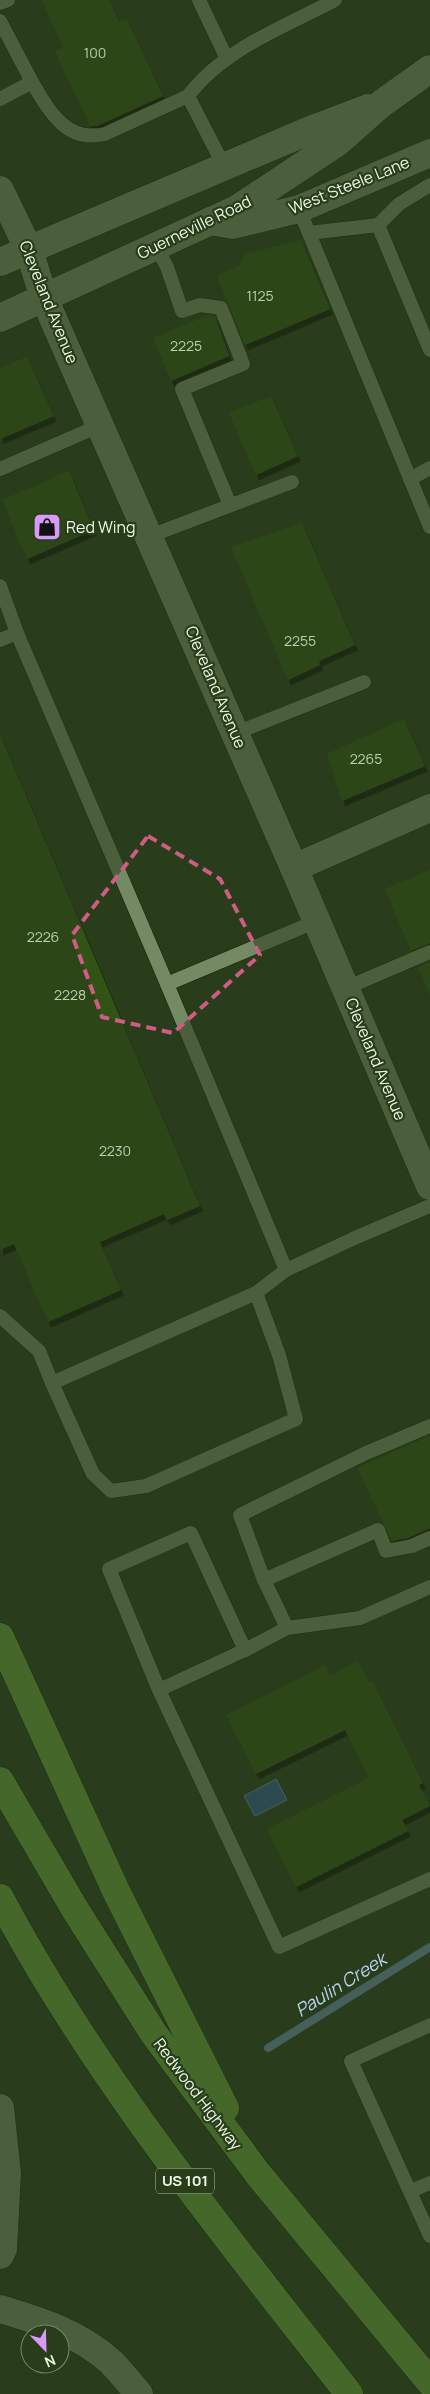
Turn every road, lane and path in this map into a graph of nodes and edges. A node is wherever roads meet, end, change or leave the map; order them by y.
1 (8, 0) edge
2 (199, 0) edge
3 (334, 0) edge
4 (0, 3) edge
5 (0, 21) edge
6 (227, 59) junction
7 (430, 69) edge
8 (32, 82) junction
9 (188, 96) junction
10 (0, 99) edge
11 (381, 104) junction
12 (430, 152) edge
13 (224, 166) junction
14 (430, 185) edge
15 (0, 190) edge
16 (210, 221) junction
17 (304, 221) junction
18 (378, 225) junction
19 (156, 246) junction
20 (29, 250) junction
21 (0, 262) edge
22 (44, 298) junction
23 (0, 318) edge
24 (430, 350) edge
25 (101, 425) junction
26 (430, 468) edge
27 (0, 469) edge
28 (410, 479) junction
29 (292, 482) dead end
30 (230, 505) junction
31 (430, 527) edge
32 (150, 536) junction
33 (0, 586) edge
34 (17, 633) junction
35 (0, 640) edge
36 (364, 682) dead end
37 (236, 733) junction
38 (430, 808) edge
39 (294, 868) junction
40 (317, 921) junction
41 (430, 952) edge
42 (167, 984) junction
43 (346, 988) junction
44 (422, 1144) edge
45 (430, 1186) edge
46 (430, 1206) edge
47 (286, 1270) junction
48 (256, 1294) junction
49 (0, 1316) edge
50 (52, 1383) junction
51 (430, 1426) edge
52 (430, 1538) edge
53 (264, 1580) junction
54 (430, 1587) edge
55 (287, 1628) junction
56 (0, 1638) edge
57 (245, 1650) junction
58 (158, 1690) junction
59 (0, 1781) edge
60 (430, 1879) edge
61 (0, 1898) edge
62 (0, 1911) edge
63 (33, 1960) junction
64 (430, 2026) edge
65 (0, 2108) edge
66 (258, 2174) junction
67 (430, 2183) edge
68 (411, 2191) junction
69 (430, 2236) edge
70 (0, 2255) edge
71 (0, 2309) edge
72 (430, 2382) edge
73 (139, 2394) edge
74 (350, 2394) edge

1 - 4 lane
2 - 6 lane
3 - 6 lane
5 - 8 lane
6 - 9 lane
7 - 11 main road, Guerneville Road
8 - 9 lane
8 - 10 lane
9 - 13 lane
11 - 13 main road, Guerneville Road
11 - 16 main road, Guerneville Road
12 - 17 main road, West Steele Lane
13 - 20 main road, Guerneville Road
14 - 18 lane
15 - 20 main road, Cleveland Avenue
16 - 17 main road, West Steele Lane
16 - 19 main road, Guerneville Road
17 - 18 lane
17 - 28 lane
18 - 24 lane
19 - 22 main road, Guerneville Road
19 - 30 lane
20 - 21 main road, Guerneville Road
20 - 22 main road, Cleveland Avenue
22 - 23 main road, Guerneville Road
22 - 25 main road, Cleveland Avenue
25 - 27 lane
25 - 32 main road, Cleveland Avenue
26 - 28 lane
28 - 31 lane
29 - 30 lane
30 - 32 lane
32 - 37 main road, Cleveland Avenue
33 - 34 lane
34 - 35 lane
34 - 42 lane
36 - 37 lane
37 - 39 main road, Cleveland Avenue
38 - 39 main road
39 - 40 main road, Cleveland Avenue
40 - 42 lane
40 - 43 main road, Cleveland Avenue
41 - 43 lane
42 - 47 lane
43 - 44 main road, Cleveland Avenue
44 - 45 main road, Cleveland Avenue
46 - 47 lane
47 - 48 lane
48 - 50 lane
48 - 50 lane
49 - 50 lane
51 - 53 lane
52 - 53 lane
53 - 55 lane
54 - 55 lane
55 - 57 lane
56 - 66 highway
57 - 58 lane
57 - 58 lane
58 - 60 lane
59 - 66 highway, Redwood Highway
61 - 63 highway, US 101
62 - 63 highway
63 - 74 highway, US 101
64 - 68 lane
65 - 70 main road
66 - 72 highway, Redwood Highway
67 - 68 lane
68 - 69 lane
71 - 73 main road

